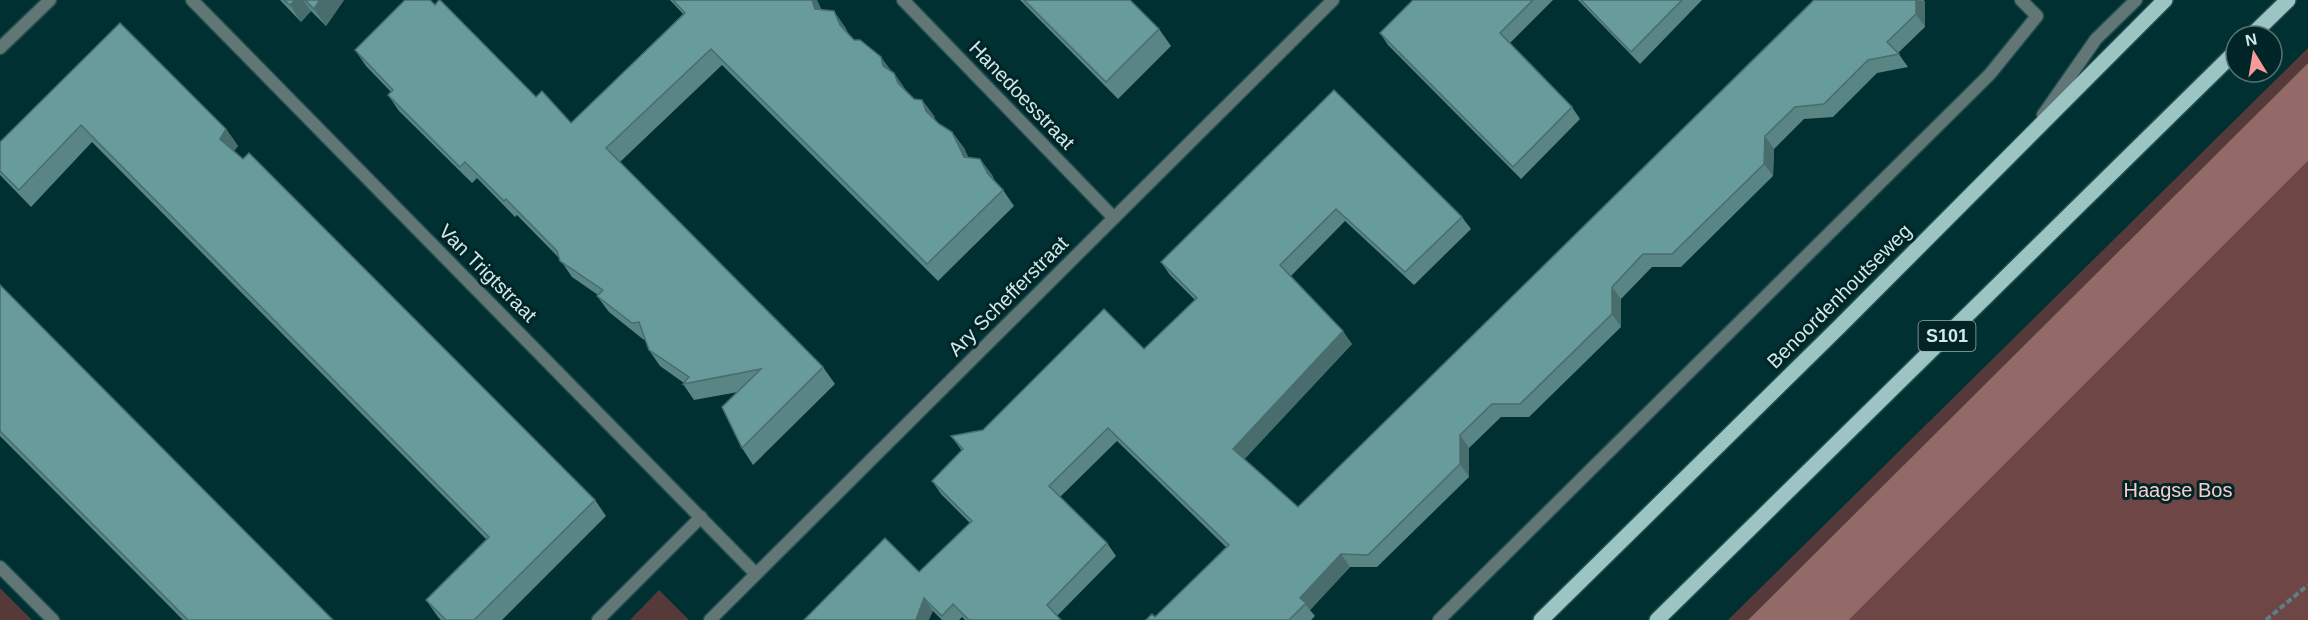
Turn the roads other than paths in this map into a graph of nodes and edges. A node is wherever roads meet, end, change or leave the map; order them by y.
1 (50, 0) edge
2 (192, 0) edge
3 (903, 0) edge
4 (1333, 0) edge
5 (2021, 0) edge
6 (2136, 0) edge
7 (2165, 0) edge
8 (2288, 0) edge
9 (2263, 24) edge
10 (0, 48) edge
11 (2224, 63) edge
12 (2027, 138) junction
13 (1114, 218) junction
14 (701, 518) junction
15 (0, 567) edge
16 (756, 574) junction
17 (53, 620) edge
18 (598, 620) edge
19 (710, 620) edge
20 (1439, 620) edge
21 (1541, 620) edge
22 (1658, 620) edge

1 - 10 street
2 - 14 street, Van Trigtstraat
3 - 13 street, Hanedoesstraat
4 - 13 street, Ary Schefferstraat
5 - 20 street
6 - 12 street
7 - 12 main road, Benoordenhoutseweg
8 - 9 main road
11 - 22 main road, S101
12 - 21 main road, Benoordenhoutseweg
13 - 16 street, Ary Schefferstraat
14 - 16 street, Van Trigtstraat
14 - 18 street
15 - 17 street
16 - 19 street, Ary Schefferstraat

